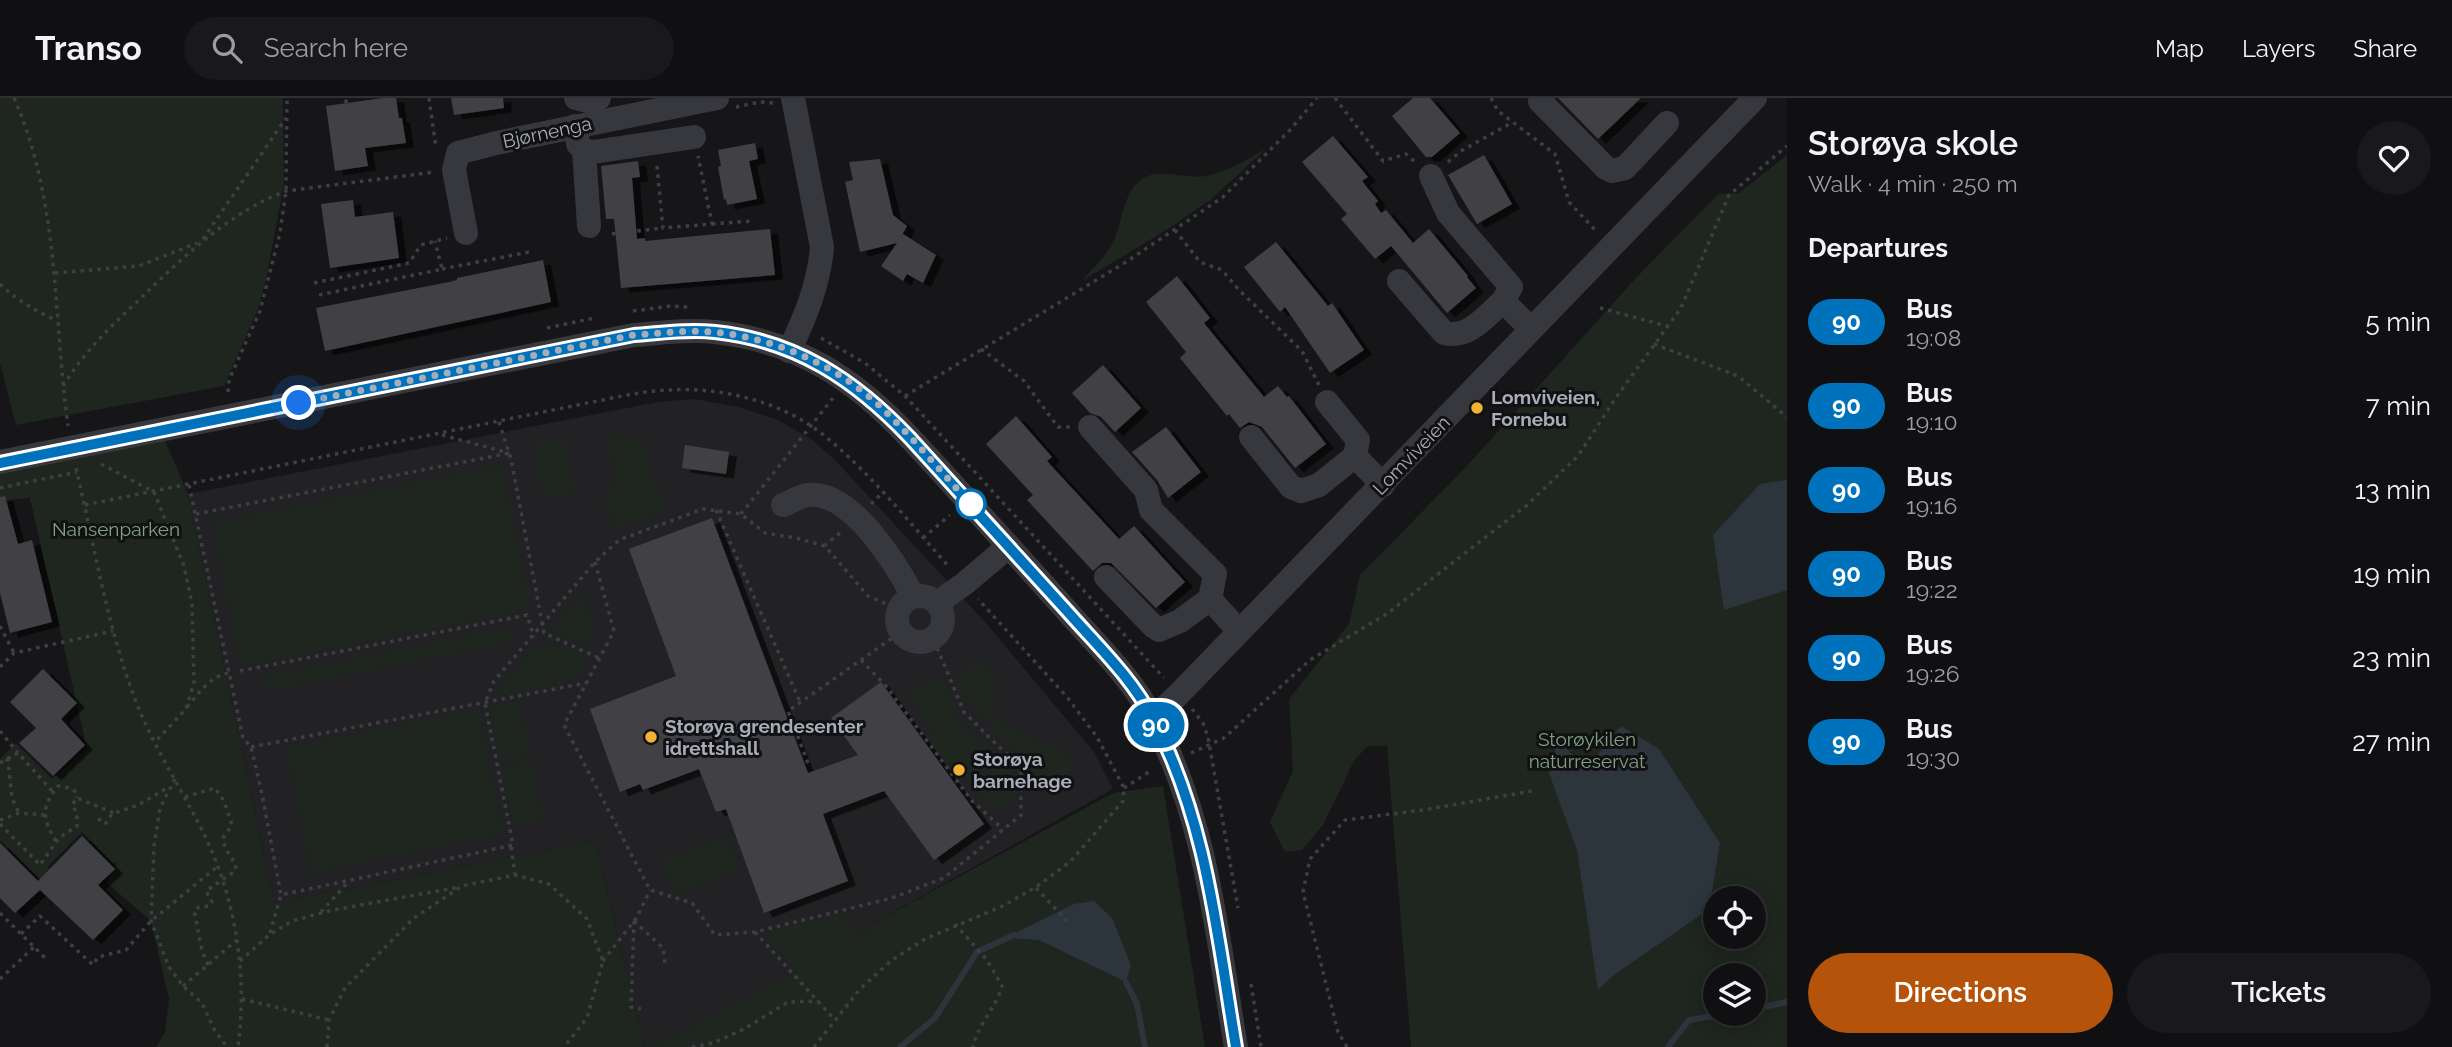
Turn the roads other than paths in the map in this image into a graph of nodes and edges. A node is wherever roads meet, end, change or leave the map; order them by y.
1 (576, 98) edge
2 (598, 98) edge
3 (1755, 98) edge
4 (1540, 101) dead end
5 (667, 103) edge
6 (725, 103) edge
7 (786, 103) edge
8 (1667, 123) dead end
9 (575, 126) junction
10 (694, 137) road end
11 (583, 150) junction
12 (1431, 176) road end
13 (589, 226) dead end
14 (466, 233) road end
15 (1399, 281) dead end
16 (1503, 301) junction
17 (1531, 329) junction
18 (789, 351) junction
19 (1327, 402) road end
20 (1090, 427) road end
21 (1251, 437) dead end
22 (1355, 456) junction
23 (0, 463) edge
24 (1383, 485) junction
25 (783, 505) dead end
26 (1009, 546) junction
27 (1106, 576) dead end
28 (1210, 599) junction
29 (937, 603) junction
30 (904, 612) junction
31 (1240, 631) junction
32 (1152, 716) junction
33 (1236, 1047) edge

1 - 2 street
3 - 17 street, Lomviveien
4 - 8 street
5 - 6 street, Bjørnenga
5 - 9 street, Bjørnenga
7 - 18 street
9 - 11 street
9 - 14 street, Bjørnenga
10 - 11 street
11 - 13 street
12 - 16 street
15 - 16 street
16 - 17 street
17 - 24 street, Lomviveien
18 - 23 street
18 - 26 street
19 - 22 street
20 - 28 street
21 - 22 street
22 - 24 street
24 - 31 street, Lomviveien
25 - 30 street
26 - 29 street
26 - 32 street
27 - 28 street
28 - 31 street
29 - 30 street
29 - 30 street
31 - 32 street, Lomviveien
32 - 33 street

